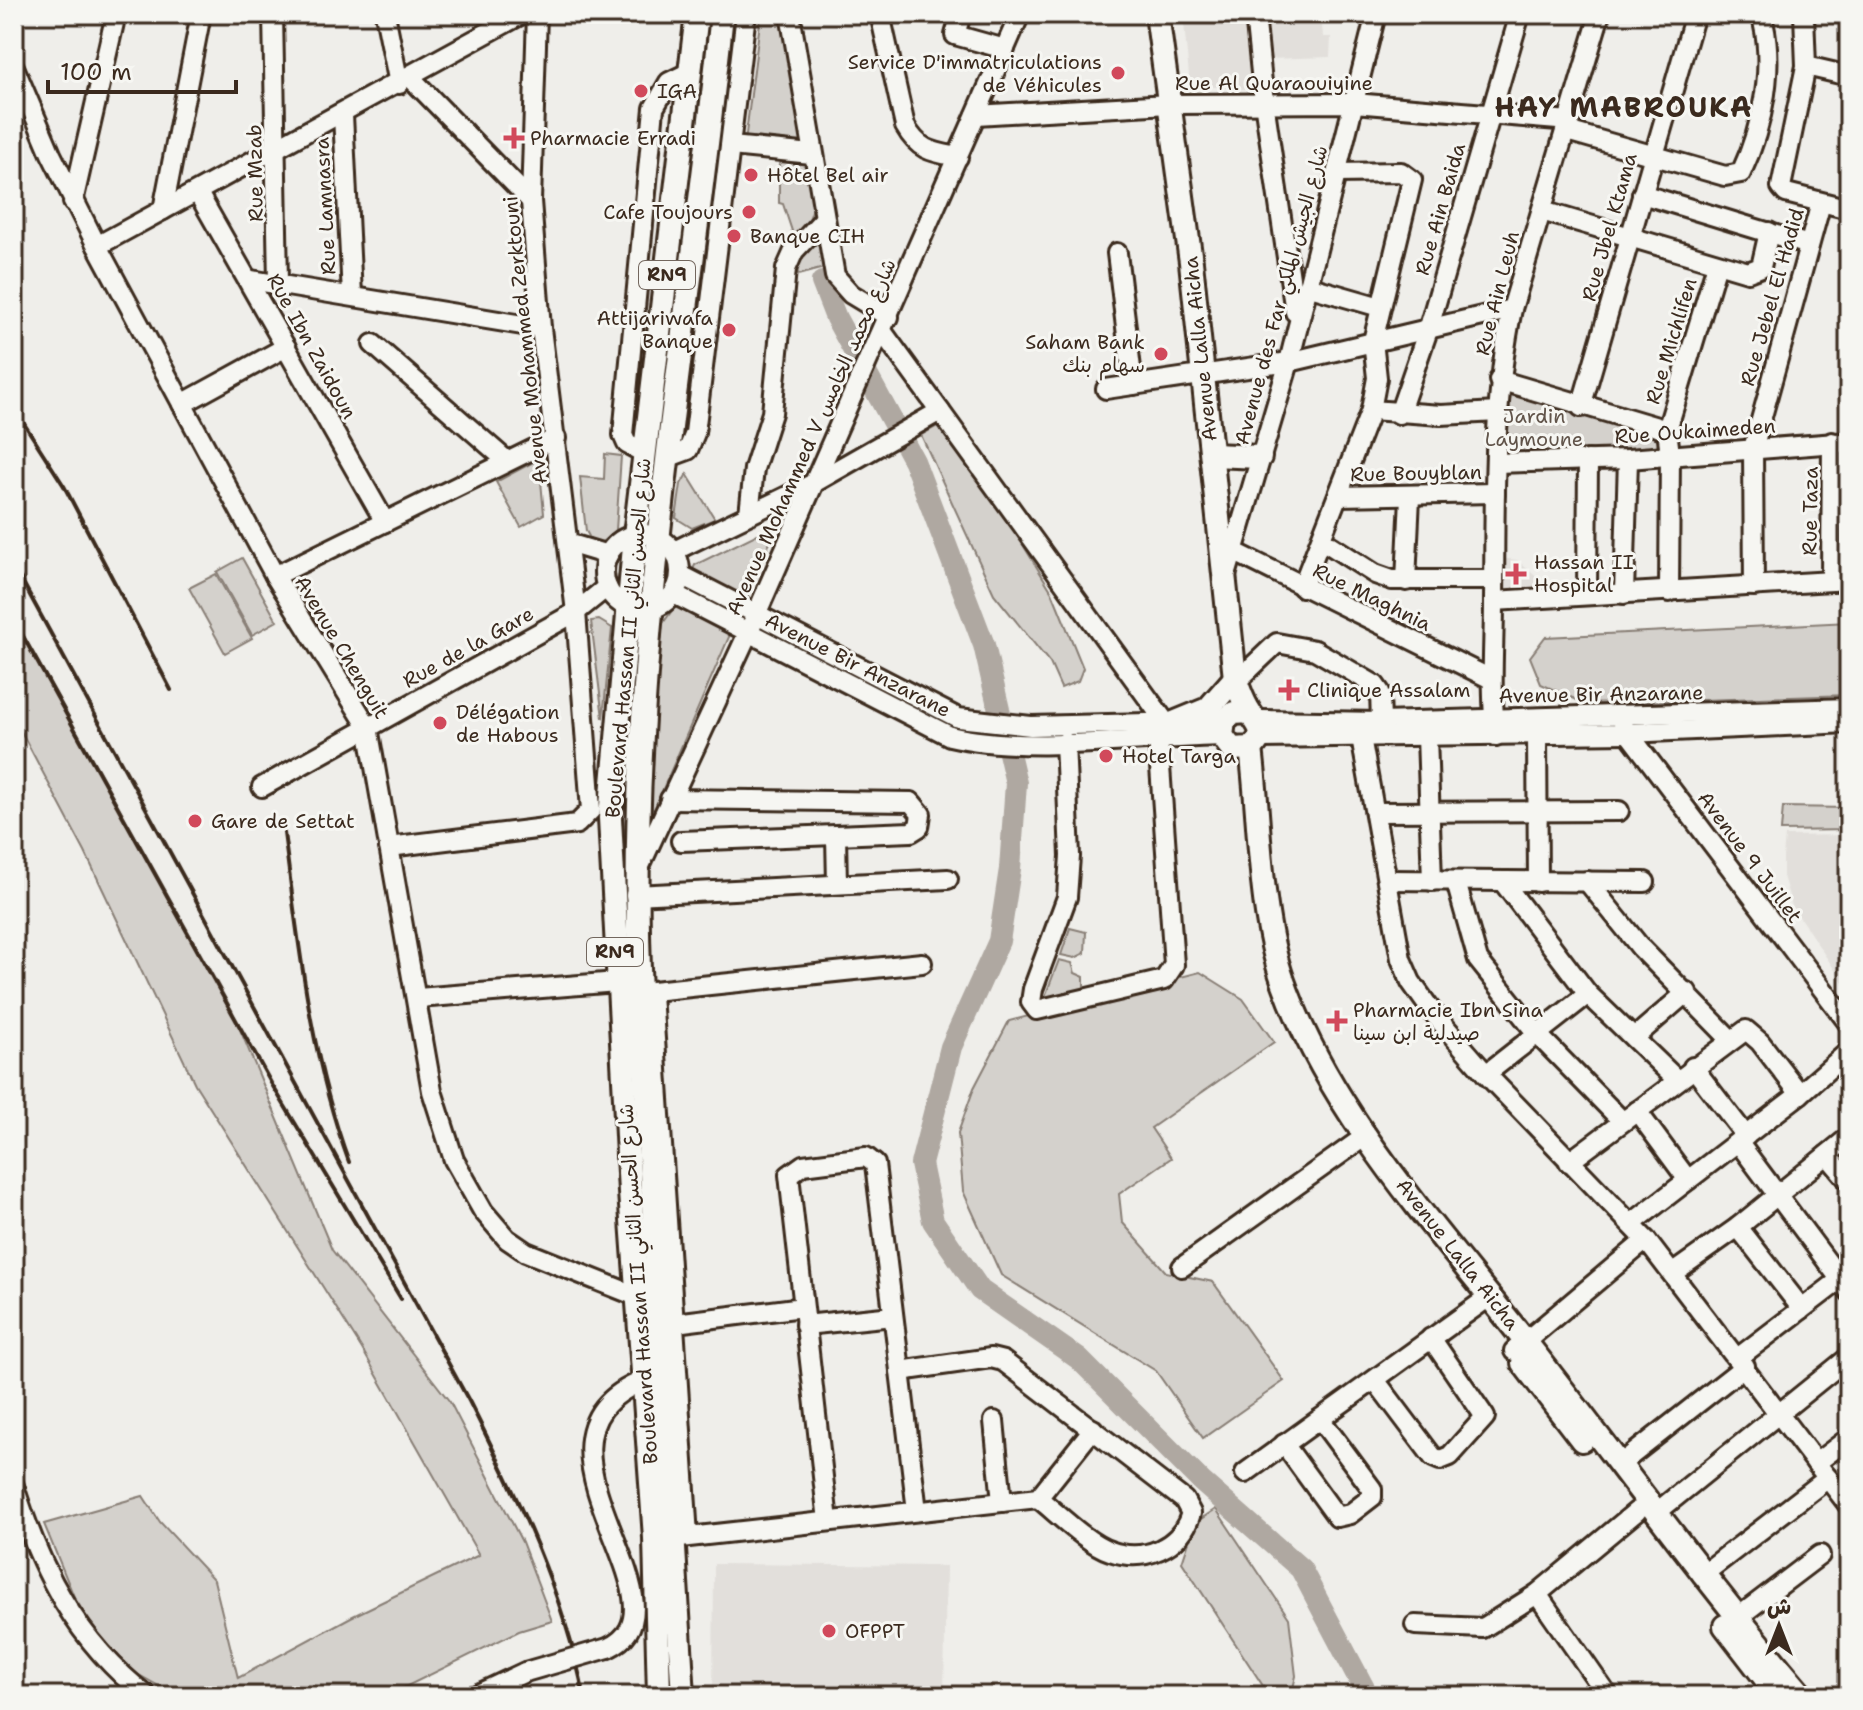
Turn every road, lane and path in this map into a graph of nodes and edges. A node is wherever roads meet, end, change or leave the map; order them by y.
1 (116, 14) edge
2 (201, 14) edge
3 (273, 14) edge
4 (385, 14) edge
5 (522, 14) edge
6 (537, 14) edge
7 (697, 14) edge
8 (722, 14) edge
9 (746, 14) edge
10 (790, 14) edge
11 (880, 14) edge
12 (961, 14) edge
13 (1020, 14) edge
14 (1157, 14) edge
15 (1255, 14) edge
16 (1520, 14) edge
17 (1600, 14) edge
18 (1695, 14) edge
19 (1761, 14) edge
20 (1804, 14) edge
21 (1369, 16) edge
22 (1005, 49) junction
23 (1806, 66) junction
24 (14, 67) edge
25 (692, 71) junction
26 (1849, 76) edge
27 (405, 81) junction
28 (1264, 102) junction
29 (1354, 103) junction
30 (1169, 104) junction
31 (343, 115) junction
32 (976, 115) junction
33 (1490, 115) junction
34 (1569, 126) junction
35 (731, 146) junction
36 (277, 150) junction
37 (812, 154) junction
38 (1653, 156) junction
39 (958, 157) junction
40 (1338, 173) junction
41 (198, 193) junction
42 (1642, 194) junction
43 (699, 198) junction
44 (531, 201) junction
45 (73, 202) junction
46 (724, 203) junction
47 (1821, 203) junction
48 (1849, 209) edge
49 (163, 210) junction
50 (1542, 211) junction
51 (824, 219) junction
52 (1769, 232) junction
53 (1629, 238) junction
54 (1809, 245) junction
55 (97, 246) junction
56 (1117, 253) dead end
57 (1717, 264) junction
58 (251, 280) junction
59 (278, 283) junction
60 (1307, 286) junction
61 (352, 295) junction
62 (1380, 307) junction
63 (1512, 309) junction
64 (1297, 321) junction
65 (1429, 327) junction
66 (541, 328) junction
67 (883, 329) junction
68 (1373, 341) junction
69 (373, 344) dead end
70 (286, 347) junction
71 (1289, 362) junction
72 (1203, 375) junction
73 (1499, 380) junction
74 (1133, 385) junction
75 (1106, 389) dead end
76 (182, 404) junction
77 (1581, 407) junction
78 (1371, 410) junction
79 (1498, 412) junction
80 (1399, 414) junction
81 (932, 415) junction
82 (1667, 430) junction
83 (556, 438) junction
84 (1841, 442) edge
85 (1753, 449) junction
86 (646, 454) junction
87 (1670, 454) junction
88 (1212, 455) junction
89 (669, 457) junction
90 (1260, 457) junction
91 (1628, 459) junction
92 (1588, 460) junction
93 (507, 461) junction
94 (1496, 463) junction
95 (812, 484) junction
96 (1495, 493) junction
97 (1338, 496) junction
98 (1410, 497) junction
99 (749, 514) junction
100 (385, 522) junction
101 (635, 535) junction
102 (1322, 540) junction
103 (568, 543) junction
104 (667, 545) junction
105 (1235, 552) junction
106 (608, 555) junction
107 (681, 575) junction
108 (275, 576) junction
109 (1494, 580) junction
110 (1840, 580) edge
111 (1406, 581) junction
112 (1223, 586) junction
113 (1754, 586) junction
114 (607, 587) junction
115 (1302, 587) junction
116 (1669, 592) junction
117 (674, 594) junction
118 (1624, 594) junction
119 (1587, 595) junction
120 (1494, 601) junction
121 (629, 608) junction
122 (653, 609) junction
123 (576, 612) junction
124 (755, 612) junction
125 (748, 633) junction
126 (1491, 679) junction
127 (1236, 681) junction
128 (1149, 701) junction
129 (1849, 708) edge
130 (1617, 717) junction
131 (1381, 722) junction
132 (1849, 723) edge
133 (1135, 724) junction
134 (368, 727) junction
135 (1166, 728) junction
136 (1495, 728) junction
137 (1242, 730) junction
138 (1628, 733) junction
139 (1030, 734) junction
140 (1537, 735) junction
141 (1427, 736) junction
142 (1361, 737) junction
143 (1065, 742) junction
144 (262, 787) dead end
145 (670, 799) junction
146 (1538, 810) junction
147 (1619, 811) dead end
148 (1375, 812) junction
149 (1431, 812) junction
150 (836, 836) junction
151 (681, 841) dead end
152 (389, 847) junction
153 (948, 879) dead end
154 (1388, 880) junction
155 (1432, 881) junction
156 (1587, 881) junction
157 (1456, 882) junction
158 (1503, 882) junction
159 (1538, 882) junction
160 (1645, 882) dead end
161 (837, 884) junction
162 (635, 886) junction
163 (922, 963) dead end
164 (617, 982) junction
165 (1687, 992) junction
166 (646, 993) junction
167 (1588, 994) junction
168 (418, 998) junction
169 (1849, 1024) edge
170 (1538, 1035) junction
171 (1634, 1038) junction
172 (1730, 1039) junction
173 (1849, 1051) edge
174 (1693, 1067) junction
175 (1486, 1074) junction
176 (1677, 1080) junction
177 (1800, 1094) junction
178 (1630, 1116) junction
179 (1849, 1137) edge
180 (1362, 1139) junction
181 (1742, 1139) junction
182 (1827, 1155) junction
183 (1569, 1162) junction
184 (1688, 1180) junction
185 (1849, 1181) edge
186 (1777, 1194) junction
187 (1631, 1224) junction
188 (1738, 1227) junction
189 (1646, 1240) junction
190 (1182, 1267) dead end
191 (1673, 1273) junction
192 (1846, 1281) edge
193 (639, 1297) junction
194 (1484, 1301) junction
195 (1802, 1309) junction
196 (804, 1316) junction
197 (893, 1316) junction
198 (675, 1323) junction
199 (1431, 1338) junction
200 (1520, 1346) junction
201 (1849, 1357) edge
202 (1742, 1361) junction
203 (900, 1371) junction
204 (645, 1380) junction
205 (1375, 1380) junction
206 (1778, 1413) junction
207 (1320, 1419) junction
208 (994, 1421) dead end
209 (1093, 1429) junction
210 (1849, 1438) edge
211 (1284, 1444) junction
212 (1619, 1465) junction
213 (1822, 1470) junction
214 (1245, 1473) dead end
215 (14, 1486) edge
216 (1038, 1498) junction
217 (1002, 1502) junction
218 (1849, 1506) edge
219 (917, 1511) junction
220 (1647, 1511) junction
221 (828, 1521) junction
222 (681, 1538) junction
223 (1820, 1555) dead end
224 (1702, 1575) junction
225 (1537, 1594) junction
226 (1737, 1618) junction
227 (1415, 1625) dead end
228 (147, 1696) edge
229 (474, 1696) edge
230 (659, 1696) edge
231 (683, 1696) edge
232 (1608, 1696) edge
233 (1779, 1696) edge
234 (1803, 1696) edge

1 - 45 street
2 - 49 street
3 - 36 street, Rue Mzab
4 - 27 street
5 - 27 street
6 - 44 street, Avenue Mohammed Zerktouni
7 - 25 main road, Boulevard Hassan II شارع الحسن الثاني / RN9
8 - 43 main road, Boulevard Hassan II شارع الحسن الثاني / RN9
9 - 35 street
10 - 37 street
11 - 39 street
12 - 22 street
13 - 22 street, Avenue Mohammed V شارع محمد الخامس
14 - 30 main road, Avenue Lalla Aicha
15 - 28 street
16 - 33 street, Rue Ain Baida
17 - 34 street, Rue Ain Leuh
18 - 38 street, Rue Jbel Ktama
19 - 38 street, Rue Al Quaraouiyine
20 - 23 street
21 - 29 street, Avenue des Far شارع الجيش الملكي
22 - 32 street, Avenue Mohammed V شارع محمد الخامس
23 - 26 street
23 - 47 street
24 - 45 street, Avenue Chenguit
25 - 86 main road, Boulevard Hassan II شارع الحسن الثاني / RN9
25 - 86 street
27 - 31 street
27 - 44 street
28 - 29 street, Rue Al Quaraouiyine
28 - 30 street, Rue Al Quaraouiyine
28 - 64 street
29 - 33 street, Rue Al Quaraouiyine
29 - 40 street, Avenue des Far شارع الجيش الملكي
30 - 32 street, Rue Al Quaraouiyine
30 - 72 main road, Avenue Lalla Aicha
31 - 36 street
31 - 61 street, Rue Lamnasra
32 - 39 street, Avenue Mohammed V شارع محمد الخامس
33 - 34 street, Rue Al Quaraouiyine
33 - 65 street, Rue Ain Baida
34 - 38 street, Rue Al Quaraouiyine
34 - 50 street, Rue Ain Leuh
35 - 37 street
35 - 46 street
36 - 41 street
36 - 59 street, Rue Mzab
37 - 51 street
38 - 42 street, Rue Jbel Ktama
39 - 67 street, Avenue Mohammed V شارع محمد الخامس
40 - 60 street, Avenue des Far شارع الجيش الملكي
40 - 62 street
41 - 49 street
41 - 58 street, Rue Ibn Zaidoun
42 - 52 street
42 - 53 street, Rue Jbel Ktama
43 - 46 street
43 - 89 main road, Boulevard Hassan II شارع الحسن الثاني / RN9
44 - 66 street, Avenue Mohammed Zerktouni
45 - 55 street, Avenue Chenguit
46 - 89 street
47 - 48 street
47 - 54 street, Rue Jebel El Hadid
49 - 55 street
50 - 53 street
50 - 63 street, Rue Ain Leuh
51 - 67 street
51 - 99 street
52 - 54 street
52 - 57 street
53 - 57 street
53 - 77 street, Rue Jbel Ktama
54 - 85 street, Rue Jebel El Hadid
55 - 76 street, Avenue Chenguit
56 - 74 street
57 - 82 street, Rue Michlifen
58 - 59 street
58 - 70 street, Rue Ibn Zaidoun
59 - 61 street
60 - 62 street
60 - 64 street, Avenue des Far شارع الجيش الملكي
61 - 66 street
62 - 68 street
63 - 65 street
63 - 73 street, Rue Ain Leuh
64 - 71 street, Avenue des Far شارع الجيش الملكي
65 - 68 street
65 - 80 street, Rue Ain Baida
66 - 83 street, Avenue Mohammed Zerktouni
67 - 81 street
67 - 95 street, Avenue Mohammed V شارع محمد الخامس
68 - 71 street
68 - 78 street
69 - 93 street
70 - 76 street
70 - 100 street, Rue Ibn Zaidoun
71 - 72 street
71 - 90 street, Avenue des Far شارع الجيش الملكي
72 - 74 street
72 - 88 main road, Avenue Lalla Aicha
73 - 77 street
73 - 79 street, Rue Ain Leuh
74 - 75 street
76 - 108 street, Avenue Chenguit
77 - 82 street
78 - 80 street
78 - 97 street
79 - 80 street
79 - 94 street, Rue Ain Leuh
81 - 95 street
81 - 128 street
82 - 87 street
83 - 93 street
83 - 103 street, Avenue Mohammed Zerktouni
84 - 85 street, Rue Oukaimeden
84 - 110 street, Rue Taza
85 - 87 street, Rue Oukaimeden
85 - 113 street, Rue Jebel El Hadid
86 - 101 main road, Boulevard Hassan II شارع الحسن الثاني / RN9
87 - 91 street, Rue Oukaimeden
87 - 116 street
88 - 90 main road
88 - 112 main road, Avenue Lalla Aicha
89 - 104 main road, Boulevard Hassan II شارع الحسن الثاني / RN9
90 - 105 street, Avenue des Far شارع الجيش الملكي
91 - 92 street, Rue Oukaimeden
91 - 118 street
92 - 94 street, Rue Oukaimeden
92 - 119 street
93 - 100 street
94 - 96 street, Rue Ain Leuh
95 - 99 street
95 - 124 street, Avenue Mohammed V شارع محمد الخامس
96 - 98 street, Rue Bouyblan
96 - 109 street, Rue Ain Leuh
97 - 98 street, Rue Bouyblan
97 - 102 street
98 - 111 street
99 - 104 street
100 - 108 street
101 - 104 street
101 - 106 street
101 - 121 main road, Boulevard Hassan II شارع الحسن الثاني / RN9
102 - 111 street
102 - 115 street
103 - 106 street
103 - 123 street, Avenue Mohammed Zerktouni
104 - 107 street, RN9
104 - 122 main road, Boulevard Hassan II شارع الحسن الثاني / RN9
105 - 112 street, Avenue des Far شارع الجيش الملكي
105 - 115 street, Rue Maghnia
106 - 114 street
107 - 117 street
107 - 124 street, Avenue Bir Anzarane
108 - 134 street, Avenue Chenguit
109 - 111 street
109 - 120 street, Rue Ain Leuh
110 - 113 street
112 - 127 main road, Avenue Lalla Aicha
113 - 116 street
114 - 121 street
114 - 123 street, Rue de la Gare
115 - 126 street, Rue Maghnia
116 - 118 street
117 - 122 street
117 - 125 street, Avenue Bir Anzarane
118 - 119 street
119 - 120 street
120 - 126 street, Rue Ain Leuh
121 - 122 street
121 - 164 main road, Boulevard Hassan II شارع الحسن الثاني / RN9
122 - 162 main road, Boulevard Hassan II شارع الحسن الثاني / RN9
123 - 134 street, Rue de la Gare
123 - 152 street, Avenue Mohammed Zerktouni
124 - 125 street, Avenue Mohammed V شارع محمد الخامس
124 - 139 street, Avenue Bir Anzarane
125 - 139 street, Avenue Bir Anzarane
125 - 145 street, Avenue Mohammed V شارع محمد الخامس
126 - 136 street, Rue Ain Leuh
127 - 131 street
127 - 135 main road
127 - 137 main road, Avenue Lalla Aicha
128 - 133 street
128 - 135 street
129 - 130 street, Avenue Bir Anzarane
130 - 136 street, Avenue Bir Anzarane
130 - 138 street, Avenue 9 Juillet
131 - 136 street, Avenue Bir Anzarane
131 - 137 street, Avenue Bir Anzarane
132 - 138 street, Avenue Bir Anzarane
133 - 135 street, Avenue Bir Anzarane
133 - 139 street, Avenue Bir Anzarane
134 - 144 street, Rue de la Gare
134 - 152 street, Avenue Chenguit
135 - 137 street, Avenue Bir Anzarane
135 - 143 street, Avenue Bir Anzarane
135 - 143 street
136 - 140 street, Avenue Bir Anzarane
136 - 141 street, Avenue Bir Anzarane
137 - 142 street, Avenue Bir Anzarane
137 - 180 main road, Avenue Lalla Aicha
138 - 140 street, Avenue Bir Anzarane
138 - 169 street, Avenue 9 Juillet
139 - 143 street, Avenue Bir Anzarane
140 - 146 street
141 - 142 street, Avenue Bir Anzarane
141 - 149 street
142 - 148 street
145 - 150 street
145 - 162 street, Avenue Mohammed V شارع محمد الخامس
146 - 147 street
146 - 149 street
146 - 159 street
148 - 149 street
148 - 154 street
149 - 155 street
150 - 151 street
150 - 161 street
152 - 168 street, Avenue Chenguit
153 - 161 street
154 - 155 street
154 - 175 street
155 - 157 street
156 - 159 street
156 - 160 street
156 - 165 street
157 - 158 street
157 - 170 street
158 - 159 street
158 - 167 street
161 - 162 street
162 - 166 main road, Boulevard Hassan II شارع الحسن الثاني / RN9
163 - 166 street
164 - 168 street
164 - 193 main road, Boulevard Hassan II شارع الحسن الثاني / RN9
165 - 171 street
165 - 172 street
166 - 198 street
166 - 222 main road, Boulevard Hassan II شارع الحسن الثاني / RN9
167 - 170 street
167 - 171 street
168 - 193 street, Avenue Chenguit
170 - 175 street
170 - 178 street
171 - 176 street
172 - 174 street
172 - 177 street
173 - 177 street
174 - 176 street
174 - 181 street
175 - 183 street
176 - 178 street
177 - 181 street
178 - 183 street
178 - 184 street
179 - 182 street
180 - 190 street
180 - 194 main road, Avenue Lalla Aicha
181 - 184 street
181 - 186 street
182 - 185 street
182 - 186 street
183 - 187 street
184 - 187 street
186 - 188 street
186 - 192 street
187 - 189 street
188 - 191 street
188 - 195 street
189 - 191 street
189 - 200 street
191 - 202 street
192 - 195 street
193 - 204 main road, Boulevard Hassan II شارع الحسن الثاني / RN9
194 - 199 street
194 - 200 main road, Avenue Lalla Aicha
195 - 202 street
196 - 197 street
196 - 197 street
196 - 198 street
196 - 221 street
197 - 203 street
198 - 222 street
199 - 205 street
199 - 205 street
200 - 212 main road, Avenue Lalla Aicha
200 - 220 main road, Avenue Lalla Aicha
201 - 206 street
202 - 206 street
202 - 212 street
203 - 209 street
203 - 219 street
204 - 229 street, bridge
204 - 230 main road, Boulevard Hassan II شارع الحسن الثاني / RN9
205 - 207 street
206 - 213 street
206 - 220 street
207 - 211 street
207 - 211 street
208 - 217 street
209 - 216 street
209 - 216 street
210 - 213 street
211 - 214 street
212 - 220 main road, Avenue Lalla Aicha
213 - 218 street
213 - 224 street
215 - 228 street
216 - 217 street
217 - 219 street
219 - 221 street
220 - 224 main road, Avenue Lalla Aicha
220 - 225 street
220 - 233 main road, Avenue Lalla Aicha
221 - 222 street
222 - 231 main road, Boulevard Hassan II شارع الحسن الثاني / RN9
223 - 226 street
224 - 226 main road, Avenue Lalla Aicha
225 - 227 street
225 - 232 street
226 - 234 main road, Avenue Lalla Aicha

